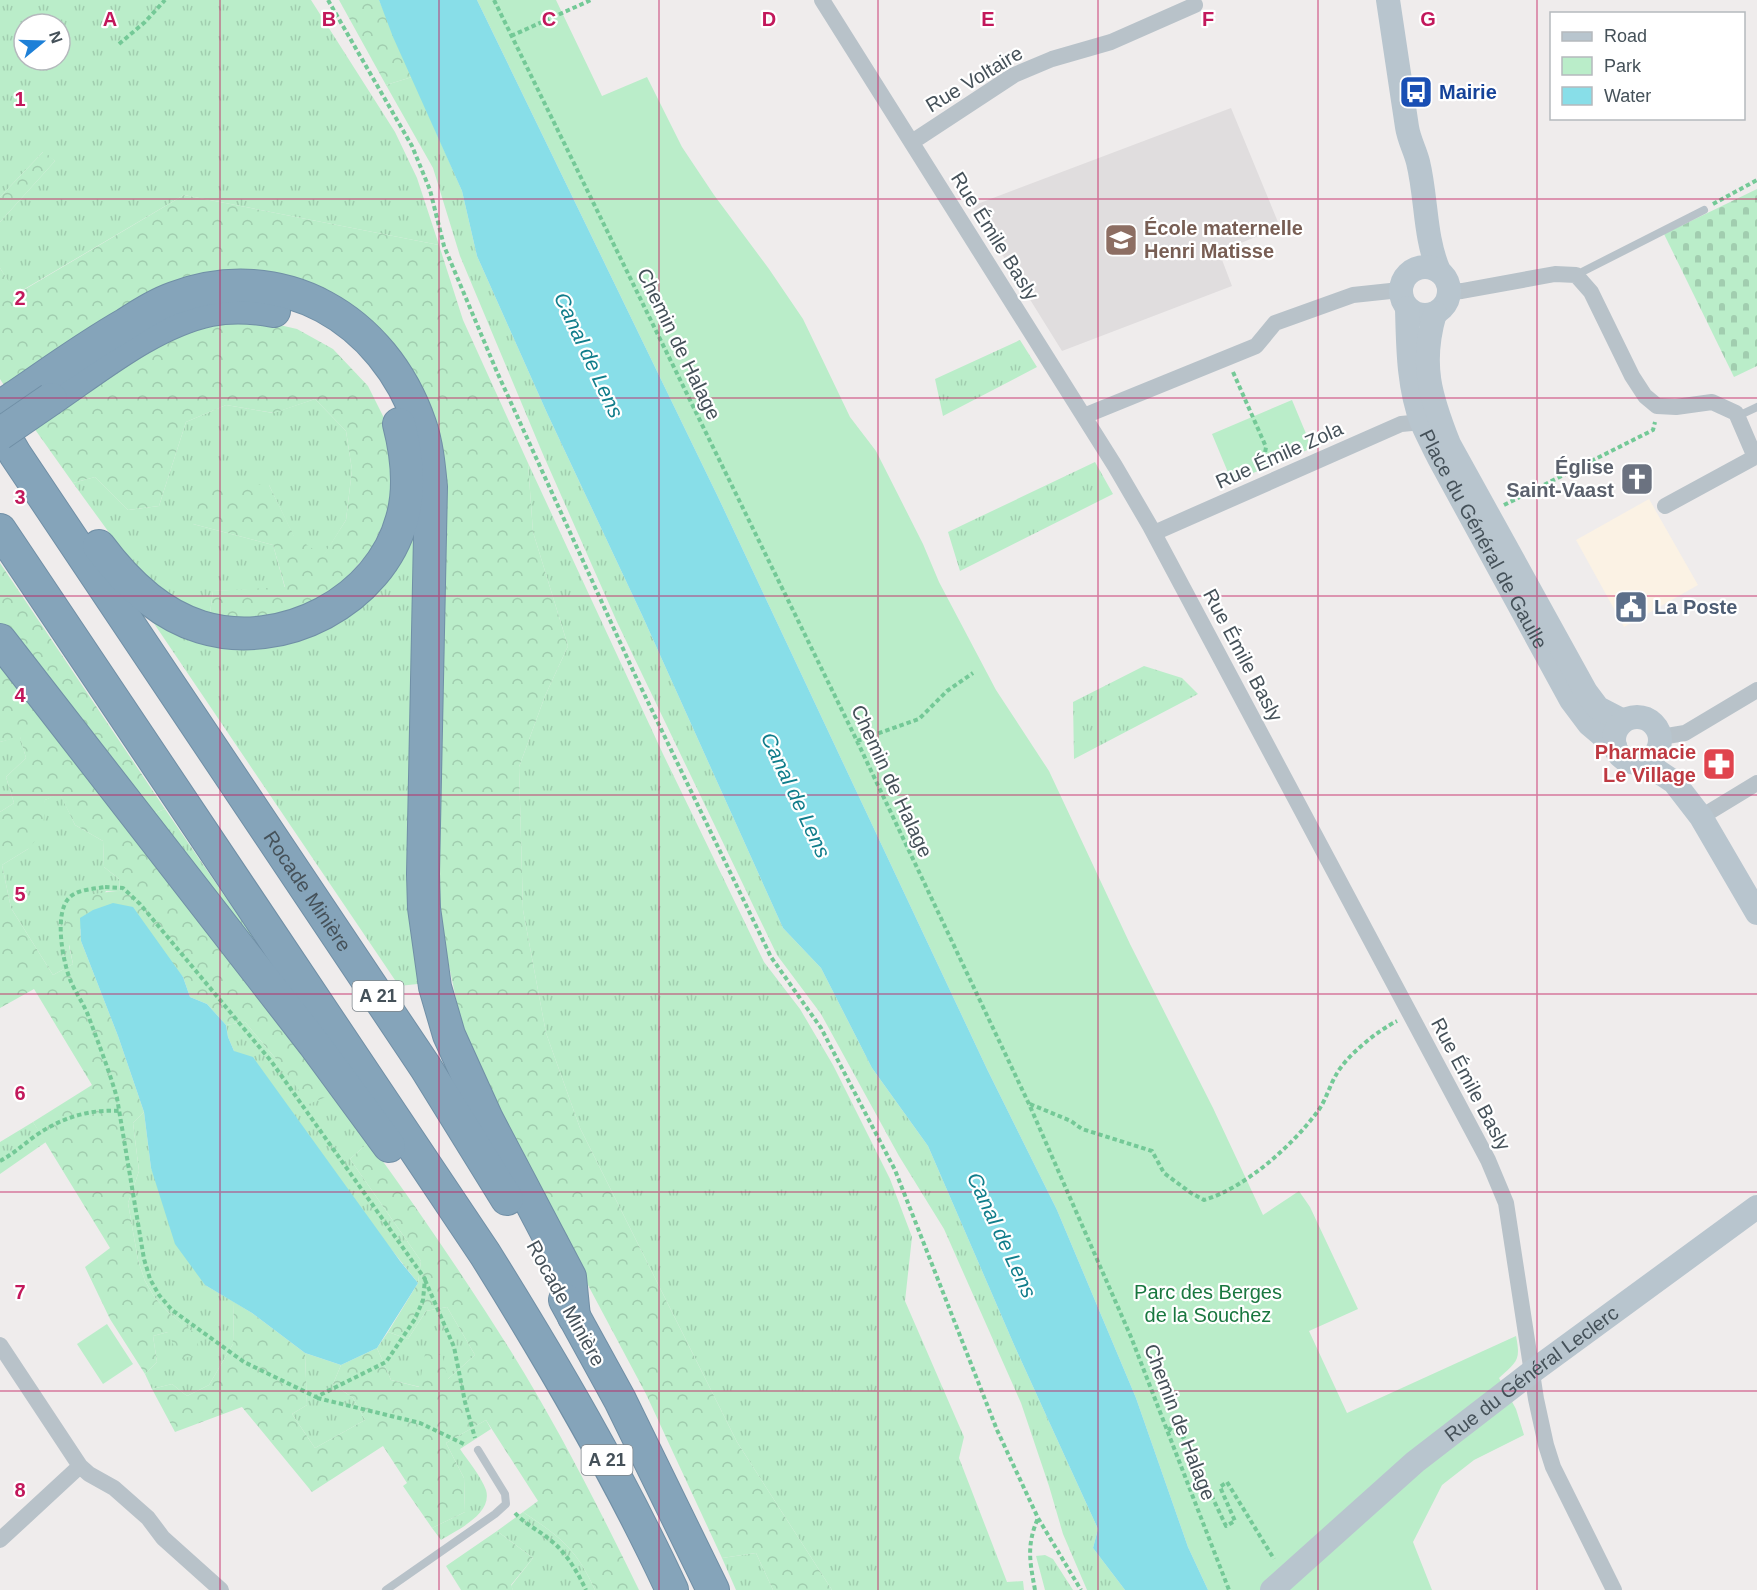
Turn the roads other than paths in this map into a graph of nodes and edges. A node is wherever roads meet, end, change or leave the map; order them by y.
1 (822, 0) edge
2 (1388, 0) edge
3 (1195, 4) dead end
4 (912, 142) junction
5 (1410, 144) junction
6 (1704, 210) road end
7 (1415, 268) junction
8 (1576, 275) junction
9 (1444, 282) junction
10 (1404, 299) junction
11 (1435, 313) junction
12 (44, 391) junction
13 (1757, 406) edge
14 (0, 407) edge
15 (0, 416) edge
16 (1084, 416) junction
17 (1738, 416) junction
18 (1422, 422) junction
19 (0, 428) edge
20 (0, 434) edge
21 (1756, 456) edge
22 (1665, 506) dead end
23 (0, 530) edge
24 (1154, 533) junction
25 (0, 640) edge
26 (1757, 690) edge
27 (1623, 721) junction
28 (1615, 746) junction
29 (1655, 748) junction
30 (1757, 783) edge
31 (1701, 817) junction
32 (1757, 913) edge
33 (1757, 1207) edge
34 (574, 1317) junction
35 (535, 1334) junction
36 (0, 1345) edge
37 (1533, 1371) junction
38 (478, 1450) road end
39 (80, 1466) junction
40 (0, 1539) edge
41 (1279, 1584) edge
42 (221, 1590) edge
43 (386, 1590) edge
44 (672, 1590) edge
45 (713, 1590) edge
46 (1614, 1590) edge

1 - 4 street, Rue Émile Basly
2 - 5 street
3 - 4 street, Rue Voltaire
4 - 16 street, Rue Émile Basly
5 - 7 street
5 - 9 street
6 - 8 lane
7 - 9 street
7 - 10 street
8 - 9 street
8 - 17 street
9 - 11 street
10 - 11 street
10 - 16 street
10 - 18 street, Place du Général de Gaulle
11 - 27 street, Place du Général de Gaulle
12 - 14 highway
12 - 15 highway
12 - 20 highway, bridge
12 - 34 highway
13 - 17 lane
16 - 24 street, Rue Émile Basly
17 - 21 street
18 - 24 street, Rue Émile Zola
18 - 28 street, Place du Général de Gaulle
19 - 34 highway, Rocade Minière / A 21
21 - 22 street
23 - 35 highway, Rocade Minière / A 21
24 - 37 street, Rue Émile Basly
25 - 35 highway
26 - 29 street
27 - 28 street
27 - 29 street
28 - 29 street
29 - 31 street
30 - 31 street
31 - 32 street
33 - 37 street, Rue du Général Leclerc
34 - 45 highway, Rocade Minière / A 21
35 - 44 highway, Rocade Minière / A 21
36 - 39 street
37 - 41 street, Rue du Général Leclerc
37 - 46 street, Rue Émile Basly
38 - 43 lane
39 - 40 street
39 - 42 street

